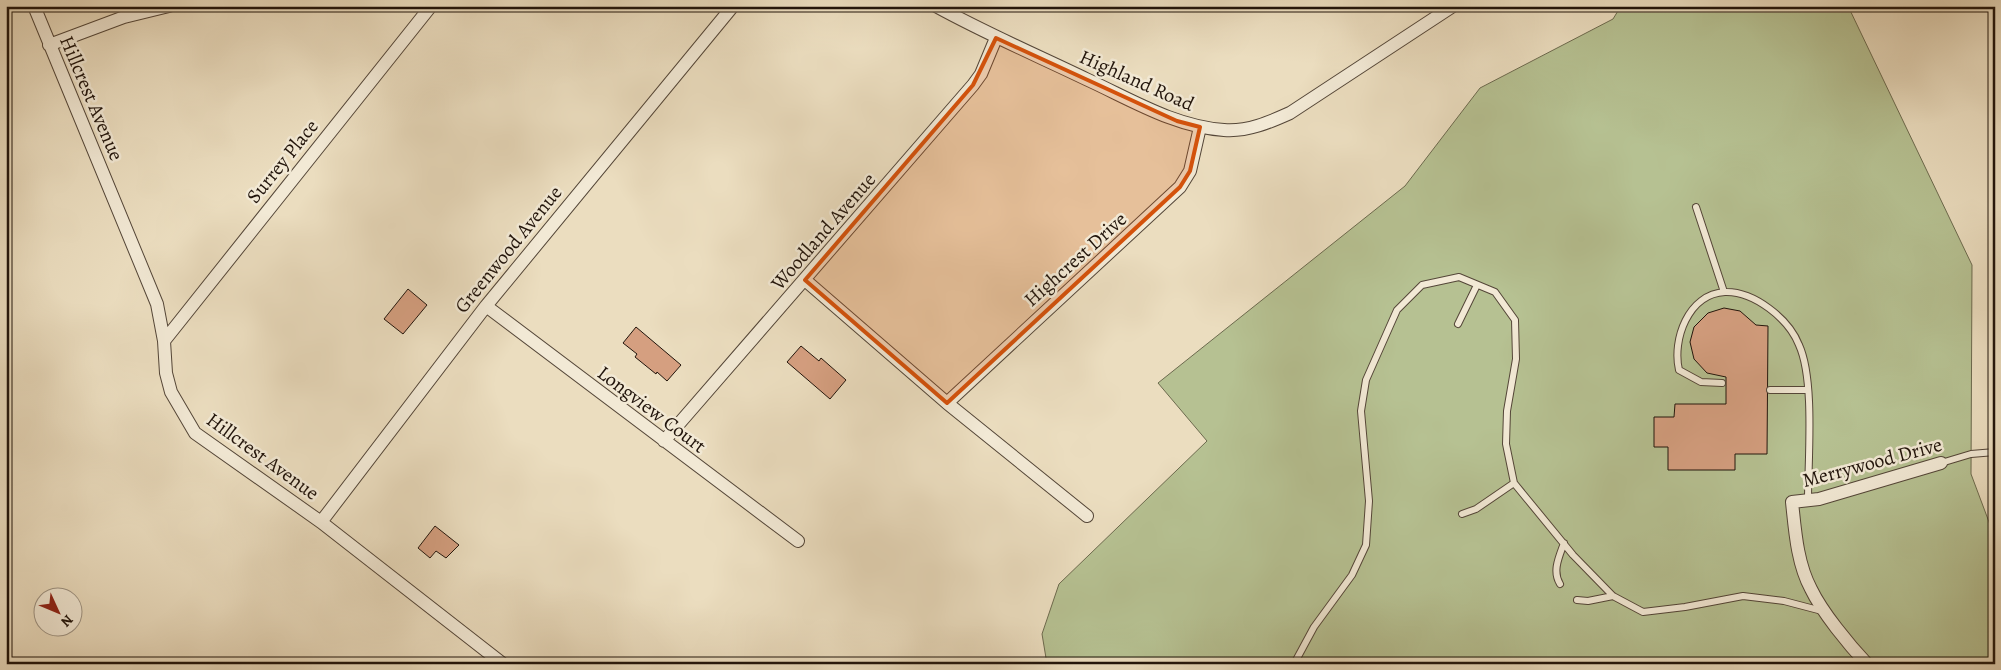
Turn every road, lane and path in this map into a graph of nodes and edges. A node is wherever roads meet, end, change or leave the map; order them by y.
1 (34, 6) edge
2 (169, 6) edge
3 (431, 6) edge
4 (733, 6) edge
5 (936, 6) edge
6 (1453, 6) edge
7 (996, 38) junction
8 (49, 44) junction
9 (1200, 127) junction
10 (1696, 207) dead end
11 (805, 280) junction
12 (1477, 285) junction
13 (1724, 292) junction
14 (486, 306) junction
15 (1458, 324) dead end
16 (164, 340) junction
17 (1722, 383) dead end
18 (1770, 390) dead end
19 (1808, 390) junction
20 (946, 403) junction
21 (664, 441) junction
22 (1995, 452) edge
23 (1941, 463) joint
24 (1514, 483) junction
25 (1808, 500) junction
26 (1462, 514) dead end
27 (1087, 516) dead end
28 (321, 522) junction
29 (798, 540) dead end
30 (1564, 543) junction
31 (1560, 584) dead end
32 (1613, 596) junction
33 (1577, 600) dead end
34 (1826, 612) junction
35 (497, 662) edge
36 (1863, 662) edge
37 (1294, 664) edge

1 - 8 street, Hillcrest Avenue
2 - 8 street
3 - 16 street, Surrey Place
4 - 14 street, Greenwood Avenue
5 - 7 street, Highland Road
6 - 9 street, Highland Road
7 - 9 street, Highland Road
7 - 11 street, Woodland Avenue
8 - 16 street, Hillcrest Avenue
9 - 20 street, Highcrest Drive
10 - 13 lane
11 - 20 street
11 - 21 street, Woodland Avenue
12 - 15 lane
12 - 24 lane
12 - 37 lane
13 - 17 lane
13 - 19 lane
14 - 21 street, Longview Court
14 - 28 street, Greenwood Avenue
16 - 28 street, Hillcrest Avenue
18 - 19 lane
19 - 25 lane
20 - 27 street
21 - 29 street, Longview Court
22 - 23 lane, Merrywood Drive
23 - 25 street, Merrywood Drive
24 - 26 lane
24 - 30 lane
25 - 34 street, Merrywood Drive
28 - 35 street, Hillcrest Avenue
30 - 31 lane
30 - 32 lane
32 - 33 lane
32 - 34 lane
34 - 36 street, Merrywood Drive

